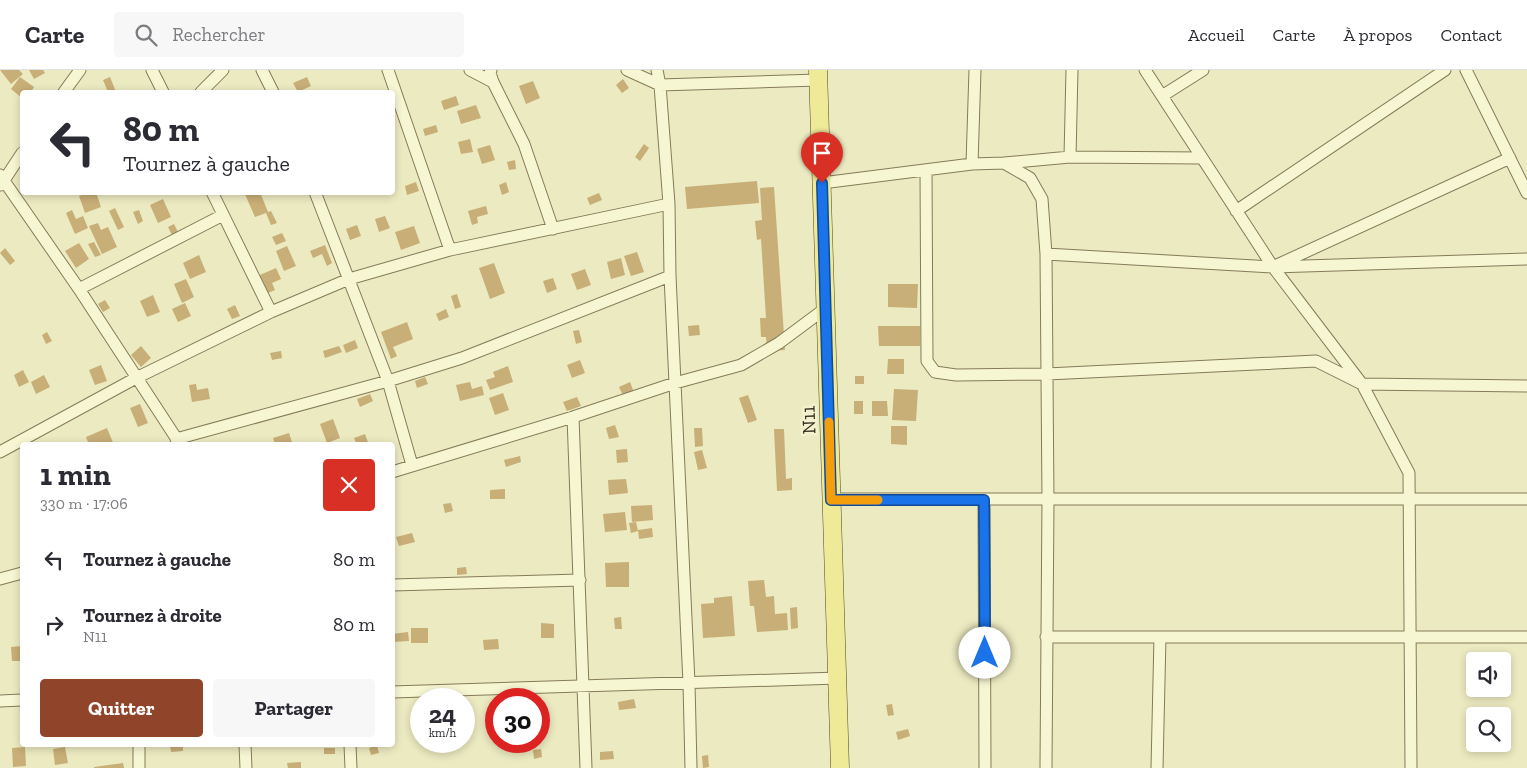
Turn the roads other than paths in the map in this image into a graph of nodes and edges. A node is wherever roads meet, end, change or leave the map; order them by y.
1 (80, 70) edge
2 (152, 70) edge
3 (223, 70) edge
4 (262, 70) edge
5 (388, 70) edge
6 (470, 70) edge
7 (491, 70) edge
8 (627, 70) edge
9 (657, 70) edge
10 (975, 70) edge
11 (1072, 70) edge
12 (1145, 70) edge
13 (1203, 70) edge
14 (1445, 70) edge
15 (1466, 70) edge
16 (818, 75) edge
17 (493, 82) junction
18 (660, 85) junction
19 (65, 90) edge
20 (163, 90) edge
21 (203, 90) edge
22 (272, 90) edge
23 (395, 90) edge
24 (395, 90) edge
25 (1162, 96) junction
26 (20, 156) edge
27 (1070, 157) junction
28 (1202, 158) junction
29 (1510, 158) junction
30 (1004, 163) junction
31 (972, 164) junction
32 (926, 170) junction
33 (1, 181) edge
34 (822, 183) junction
35 (1527, 193) edge
36 (214, 195) edge
37 (316, 195) edge
38 (670, 204) junction
39 (1236, 211) junction
40 (224, 215) junction
41 (553, 229) junction
42 (450, 250) junction
43 (1046, 254) junction
44 (1527, 260) edge
45 (1273, 267) junction
46 (670, 276) junction
47 (349, 279) junction
48 (79, 290) junction
49 (826, 308) junction
50 (271, 312) junction
51 (1047, 374) junction
52 (136, 378) junction
53 (388, 381) junction
54 (674, 383) junction
55 (1362, 384) junction
56 (1527, 386) edge
57 (573, 417) junction
58 (26, 442) edge
59 (178, 442) edge
60 (20, 444) edge
61 (0, 452) edge
62 (412, 465) junction
63 (395, 471) edge
64 (1409, 498) junction
65 (1527, 499) edge
66 (831, 500) junction
67 (984, 500) junction
68 (1048, 500) junction
69 (20, 574) edge
70 (0, 579) edge
71 (580, 580) junction
72 (395, 585) edge
73 (1046, 637) junction
74 (1160, 637) junction
75 (1410, 637) junction
76 (1527, 637) edge
77 (838, 678) junction
78 (689, 683) junction
79 (584, 686) junction
80 (395, 692) edge
81 (20, 700) edge
82 (0, 701) edge
83 (138, 747) edge
84 (245, 747) edge
85 (350, 747) edge
86 (139, 768) edge
87 (246, 768) edge
88 (351, 768) edge
89 (586, 768) edge
90 (690, 768) edge
91 (840, 768) edge
92 (985, 768) edge
93 (1046, 768) edge
94 (1157, 768) edge
95 (1411, 768) edge

1 - 19 street
2 - 20 street
3 - 21 street
4 - 22 street
5 - 24 street
6 - 17 street
7 - 17 street
8 - 18 street
9 - 18 street
10 - 31 street
11 - 27 street
12 - 25 street
13 - 25 street
14 - 39 street
15 - 29 street
16 - 18 street
16 - 34 main road, N11
17 - 41 street
18 - 38 street
23 - 42 street
25 - 28 street
26 - 33 street
27 - 28 street
27 - 30 street
28 - 39 street
29 - 35 street
29 - 45 street
30 - 31 street
30 - 43 street
31 - 32 street
32 - 34 street
32 - 51 street
33 - 48 street
34 - 49 main road, N11
36 - 40 street
37 - 47 street
38 - 41 street
38 - 46 street
39 - 45 street
40 - 48 street
40 - 50 street
41 - 42 street
42 - 47 street
43 - 45 street
43 - 51 street
44 - 45 street
45 - 55 street
46 - 53 street
46 - 54 street
47 - 50 street
47 - 53 street
48 - 52 street
49 - 54 street
49 - 66 main road, N11
50 - 52 street
51 - 55 street
51 - 68 street
52 - 58 street
52 - 59 street
53 - 59 street
53 - 62 street
54 - 57 street
54 - 78 street
55 - 56 street
55 - 64 street
57 - 62 street
57 - 71 street
60 - 61 street
62 - 63 street
64 - 65 street
64 - 68 street
64 - 75 street
66 - 67 street
66 - 77 main road, N11
67 - 68 street
67 - 92 street
68 - 73 street
69 - 70 street
71 - 72 street
71 - 79 street
73 - 74 street
73 - 93 street
74 - 75 street
74 - 94 street
75 - 76 street
75 - 95 street
77 - 78 street
77 - 91 main road, N11
78 - 79 street
78 - 90 street
79 - 80 street
79 - 89 street
81 - 82 street
83 - 86 street
84 - 87 street
85 - 88 street

